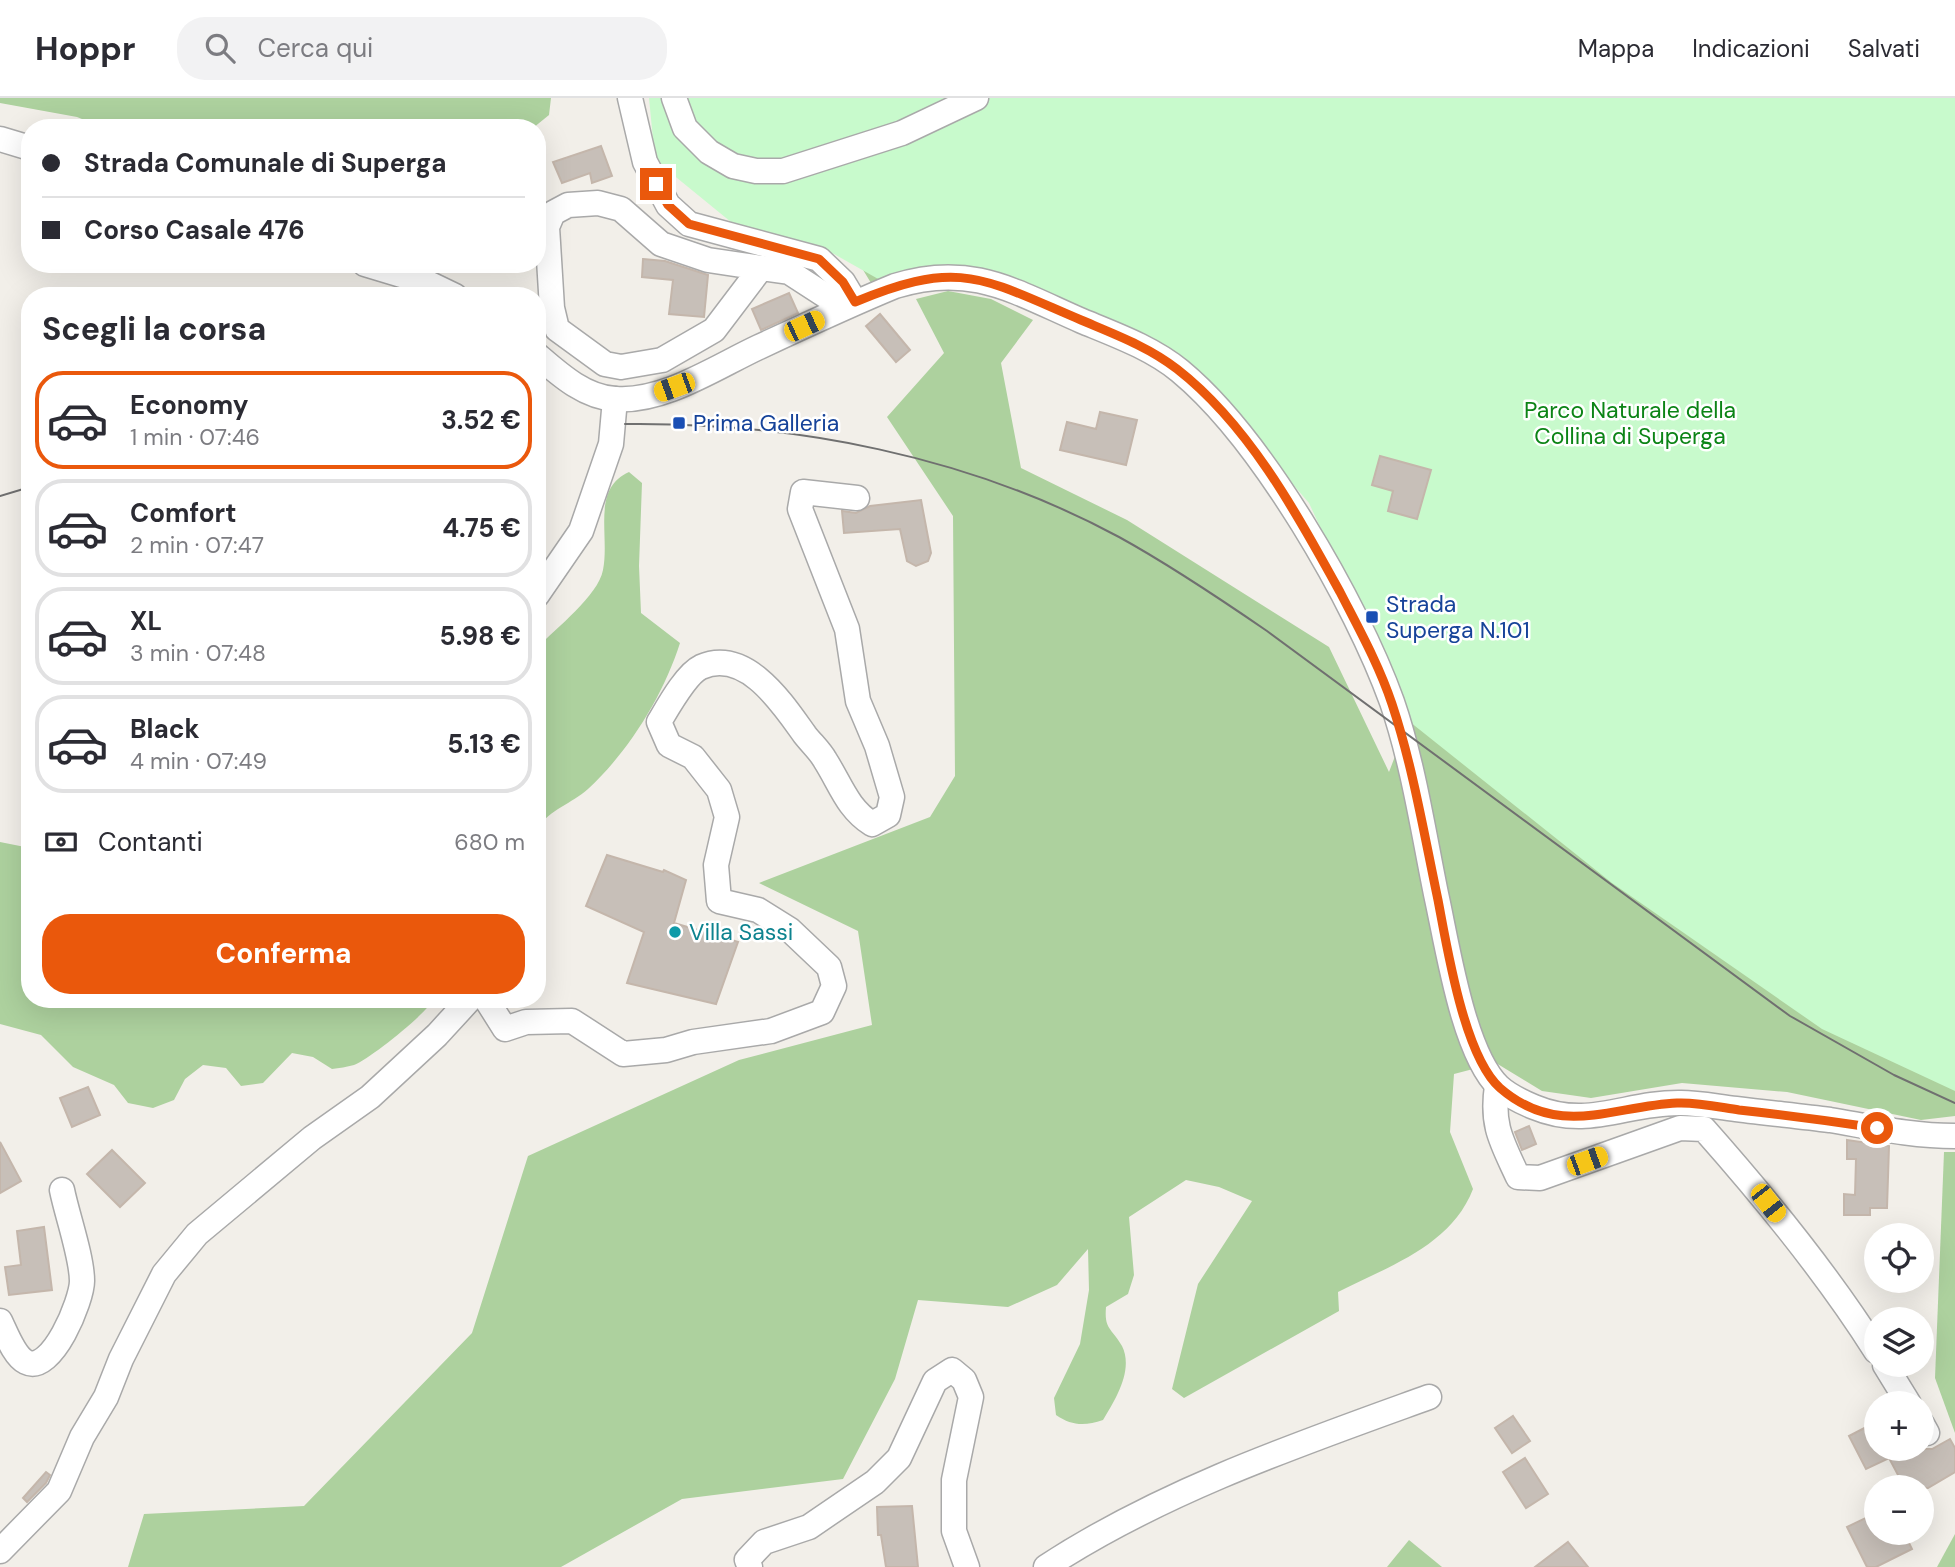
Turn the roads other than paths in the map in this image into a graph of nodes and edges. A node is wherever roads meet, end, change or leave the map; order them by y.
1 (630, 98) edge
2 (674, 98) edge
3 (976, 98) edge
4 (0, 139) edge
5 (21, 145) edge
6 (761, 268) junction
7 (395, 273) edge
8 (436, 287) edge
9 (855, 302) junction
10 (546, 362) edge
11 (615, 399) junction
12 (857, 498) dead end
13 (546, 582) edge
14 (462, 1008) edge
15 (492, 1008) edge
16 (1497, 1086) junction
17 (1955, 1136) edge
18 (62, 1190) dead end
19 (0, 1321) edge
20 (1864, 1334) edge
21 (1429, 1398) dead end
22 (0, 1550) edge
23 (750, 1567) edge
24 (967, 1567) edge
25 (1046, 1567) edge

1 - 9 street
2 - 3 street
4 - 5 street
6 - 6 street
6 - 9 street
7 - 8 street
9 - 11 street
9 - 16 street
10 - 11 street
11 - 13 street
12 - 15 street
14 - 22 street
16 - 17 street
16 - 20 street
18 - 19 street
21 - 25 street
23 - 24 street

